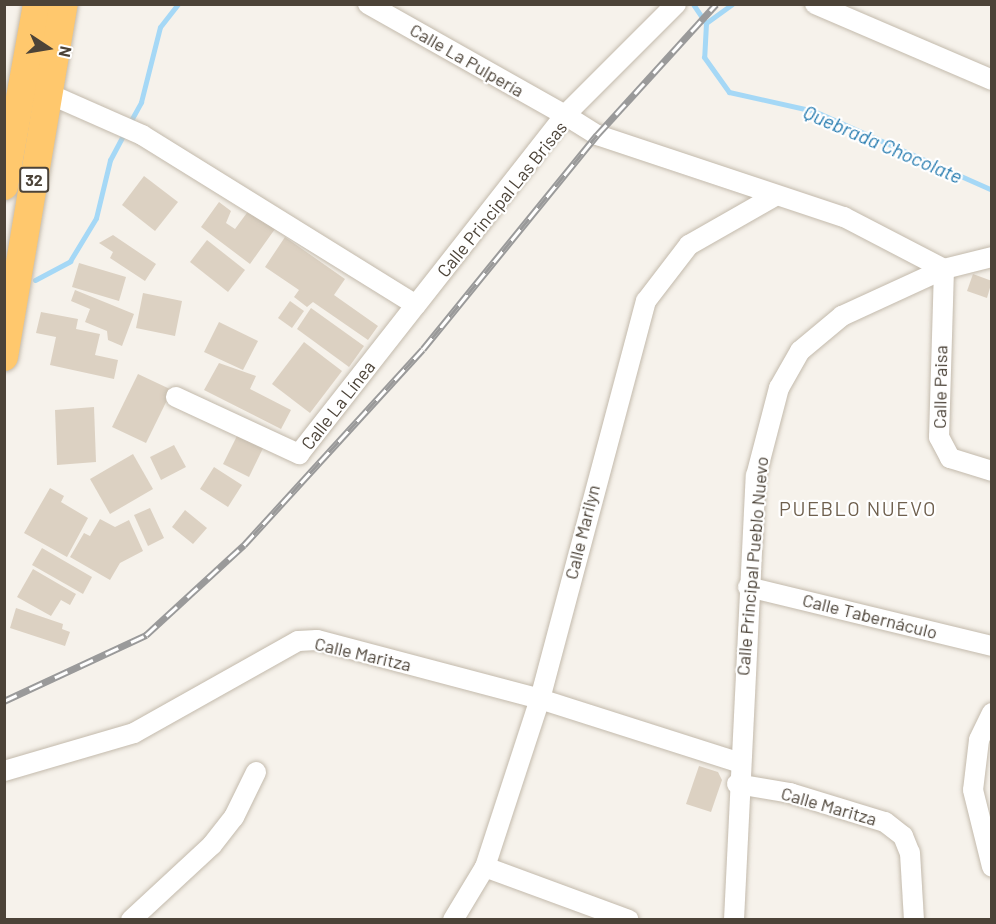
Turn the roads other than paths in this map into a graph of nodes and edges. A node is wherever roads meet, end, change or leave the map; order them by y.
1 (37, 4) edge
2 (64, 4) edge
3 (368, 4) edge
4 (815, 4) edge
5 (674, 6) edge
6 (992, 80) edge
7 (49, 94) junction
8 (565, 116) junction
9 (4, 186) edge
10 (776, 196) junction
11 (13, 252) edge
12 (989, 260) edge
13 (944, 269) junction
14 (416, 305) junction
15 (4, 357) edge
16 (176, 397) dead end
17 (992, 471) edge
18 (748, 587) junction
19 (992, 646) edge
20 (540, 699) junction
21 (992, 713) edge
22 (738, 762) junction
23 (4, 771) edge
24 (256, 771) dead end
25 (737, 784) junction
26 (485, 867) junction
27 (992, 867) edge
28 (131, 920) edge
29 (453, 920) edge
30 (629, 920) edge
31 (734, 920) edge
32 (914, 920) edge

1 - 9 highway, 32
2 - 7 highway, 32
3 - 8 street, Calle La Pulpería
4 - 6 street
5 - 8 street
7 - 11 highway, 32
7 - 14 street
8 - 10 street, Calle Principal Las Brisas
8 - 14 street, Calle Principal Las Brisas
10 - 13 street, Calle Principal Las Brisas
10 - 20 street, Calle Marilyn
11 - 15 highway, 32
12 - 13 street
13 - 17 street, Calle Paisa
13 - 18 street, Calle Principal Pueblo Nuevo
14 - 16 street, Calle La Línea
18 - 19 street, Calle Tabernáculo
18 - 22 street, Calle Principal Pueblo Nuevo
20 - 22 street, Calle Maritza
20 - 23 street, Calle Maritza
20 - 26 street, Calle Marilyn
21 - 27 street
22 - 25 street, Calle Principal Pueblo Nuevo
24 - 28 street
25 - 31 street, Calle Principal Pueblo Nuevo
25 - 32 street, Calle Maritza
26 - 29 street, Calle Marilyn
26 - 30 street

